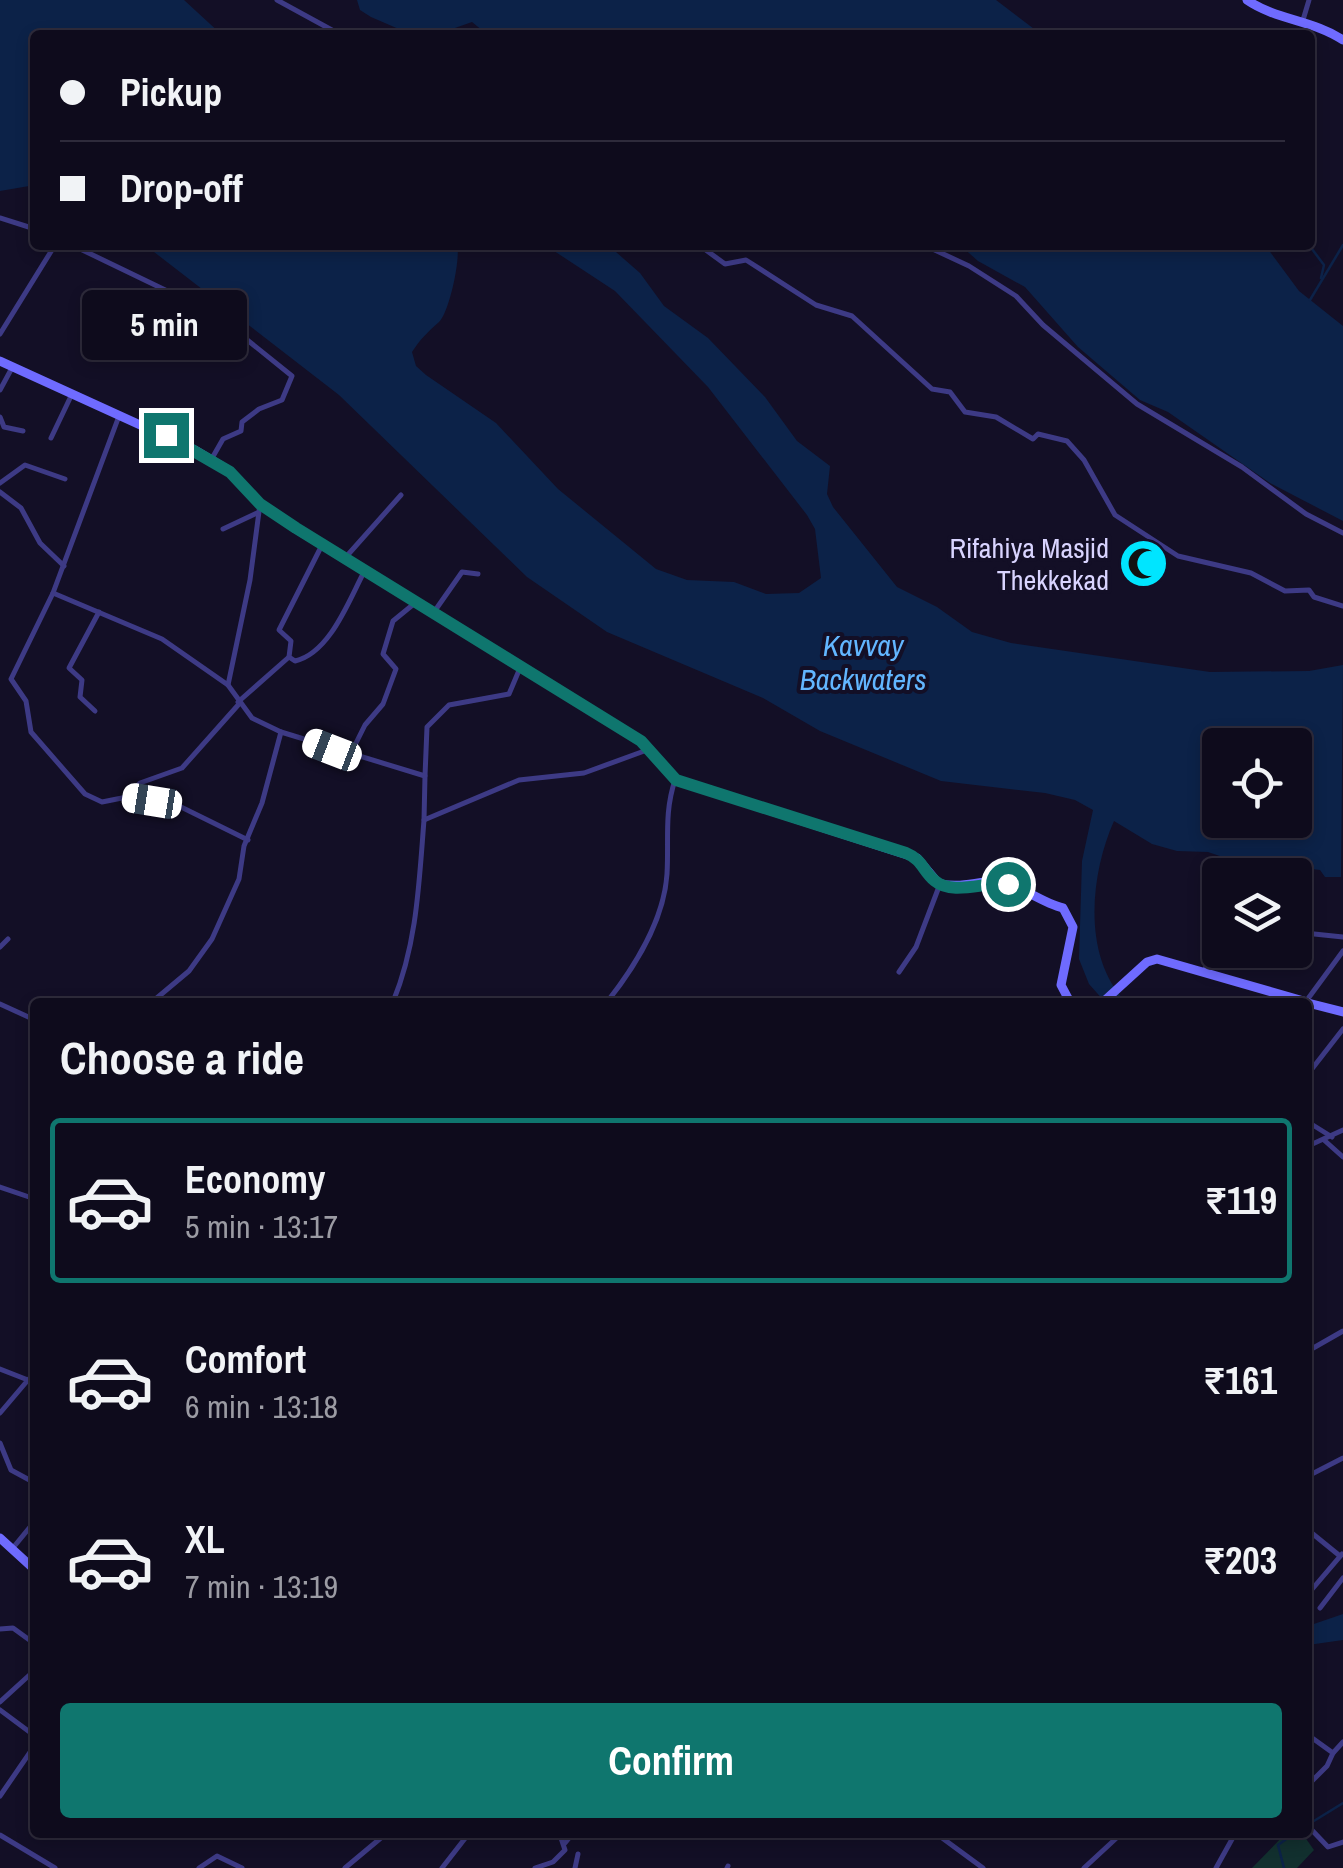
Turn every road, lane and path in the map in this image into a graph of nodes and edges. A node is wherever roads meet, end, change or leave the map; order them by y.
1 (277, 0) edge
2 (1247, 0) edge
3 (1309, 0) edge
4 (1302, 20) junction
5 (332, 30) edge
6 (1343, 40) edge
7 (0, 218) edge
8 (30, 227) edge
9 (53, 250) edge
10 (82, 250) edge
11 (706, 250) edge
12 (933, 250) edge
13 (0, 334) edge
14 (0, 361) edge
15 (13, 366) junction
16 (0, 390) edge
17 (72, 392) junction
18 (121, 413) junction
19 (0, 417) edge
20 (22, 431) dead end
21 (52, 438) dead end
22 (211, 460) junction
23 (65, 479) dead end
24 (0, 483) edge
25 (0, 492) edge
26 (401, 496) dead end
27 (259, 509) junction
28 (223, 529) dead end
29 (1343, 533) edge
30 (322, 544) junction
31 (345, 558) junction
32 (64, 566) junction
33 (365, 570) junction
34 (478, 574) dead end
35 (53, 593) junction
36 (417, 601) junction
37 (1343, 606) edge
38 (98, 612) junction
39 (434, 612) junction
40 (289, 657) junction
41 (520, 668) junction
42 (228, 685) junction
43 (239, 704) junction
44 (95, 711) dead end
45 (281, 732) junction
46 (650, 748) junction
47 (350, 755) junction
48 (426, 776) junction
49 (676, 780) junction
50 (128, 797) junction
51 (424, 820) junction
52 (248, 840) junction
53 (940, 884) junction
54 (1312, 934) edge
55 (1343, 937) edge
56 (8, 939) dead end
57 (0, 947) edge
58 (1343, 951) edge
59 (1206, 968) edge
60 (899, 972) dead end
61 (1203, 974) junction
62 (157, 998) edge
63 (395, 998) edge
64 (609, 998) edge
65 (1068, 998) edge
66 (1106, 998) edge
67 (1290, 998) edge
68 (1308, 998) edge
69 (0, 1004) edge
70 (1312, 1004) edge
71 (1343, 1012) edge
72 (30, 1018) edge
73 (1343, 1029) edge
74 (1312, 1069) edge
75 (1312, 1124) edge
76 (1343, 1130) edge
77 (1332, 1137) junction
78 (1324, 1140) junction
79 (1312, 1144) edge
80 (1343, 1157) edge
81 (0, 1186) edge
82 (30, 1198) edge
83 (1343, 1331) edge
84 (1312, 1348) edge
85 (0, 1369) edge
86 (28, 1380) joint
87 (0, 1413) edge
88 (0, 1443) edge
89 (1343, 1458) edge
90 (1312, 1474) edge
91 (30, 1481) edge
92 (30, 1527) edge
93 (1312, 1533) edge
94 (0, 1538) edge
95 (12, 1549) junction
96 (1342, 1554) edge
97 (30, 1565) edge
98 (1343, 1578) edge
99 (1312, 1589) edge
100 (1320, 1608) dead end
101 (0, 1629) edge
102 (30, 1641) edge
103 (30, 1675) edge
104 (0, 1702) edge
105 (0, 1710) edge
106 (30, 1732) edge
107 (1312, 1738) edge
108 (1343, 1742) edge
109 (30, 1751) edge
110 (1332, 1753) junction
111 (1312, 1781) edge
112 (0, 1796) edge
113 (1312, 1830) edge
114 (0, 1835) edge
115 (381, 1838) edge
116 (465, 1838) edge
117 (562, 1838) edge
118 (569, 1838) edge
119 (942, 1838) edge
120 (1116, 1838) edge
121 (1233, 1838) edge
122 (1343, 1842) edge
123 (564, 1843) junction
124 (578, 1854) dead end
125 (55, 1868) edge
126 (200, 1868) edge
127 (242, 1868) edge
128 (345, 1868) edge
129 (442, 1868) edge
130 (535, 1868) edge
131 (576, 1868) edge
132 (984, 1868) edge
133 (1084, 1868) edge
134 (1216, 1868) edge

1 - 5 street
2 - 4 main road
3 - 4 street
4 - 6 main road
7 - 8 street
9 - 13 street
10 - 22 street
11 - 37 street
12 - 29 street
14 - 15 main road
15 - 16 street
15 - 17 main road
17 - 18 main road
17 - 21 street
18 - 22 main road
18 - 32 street
19 - 20 street
22 - 27 main road
23 - 24 street
25 - 32 street
26 - 31 street
27 - 28 street
27 - 30 main road
27 - 42 street
30 - 31 main road
30 - 40 street
31 - 33 main road
32 - 35 street
33 - 36 main road
33 - 40 street
34 - 39 street
35 - 38 street
35 - 50 street
36 - 39 main road
36 - 47 street
38 - 42 street
38 - 44 street
39 - 41 main road
40 - 43 street
41 - 46 main road
41 - 48 street
42 - 43 street
43 - 45 street
43 - 50 street
45 - 47 street
45 - 52 street
46 - 49 main road
46 - 51 street
47 - 48 street
48 - 51 street
49 - 53 main road
49 - 64 street
50 - 52 street
51 - 63 street
52 - 62 street
53 - 60 street
53 - 65 main road
54 - 55 street
56 - 57 street
58 - 68 street
59 - 61 street
61 - 66 main road
61 - 67 main road
69 - 72 street
70 - 71 main road
73 - 74 street
75 - 77 street
76 - 77 street
77 - 78 street
78 - 79 street
78 - 80 street
81 - 82 street
83 - 84 street
85 - 86 street
86 - 87 street
88 - 91 street
89 - 90 street
92 - 95 street
93 - 96 street
94 - 95 main road
95 - 97 main road
96 - 99 street
98 - 100 street
101 - 102 street
103 - 104 street
105 - 106 street
107 - 110 street
108 - 110 street
109 - 112 street
110 - 111 street
113 - 122 street
114 - 125 street
115 - 128 street
116 - 129 street
117 - 123 street
118 - 123 street
119 - 132 street
120 - 133 street
121 - 134 street
123 - 130 street
124 - 131 street
126 - 127 street

